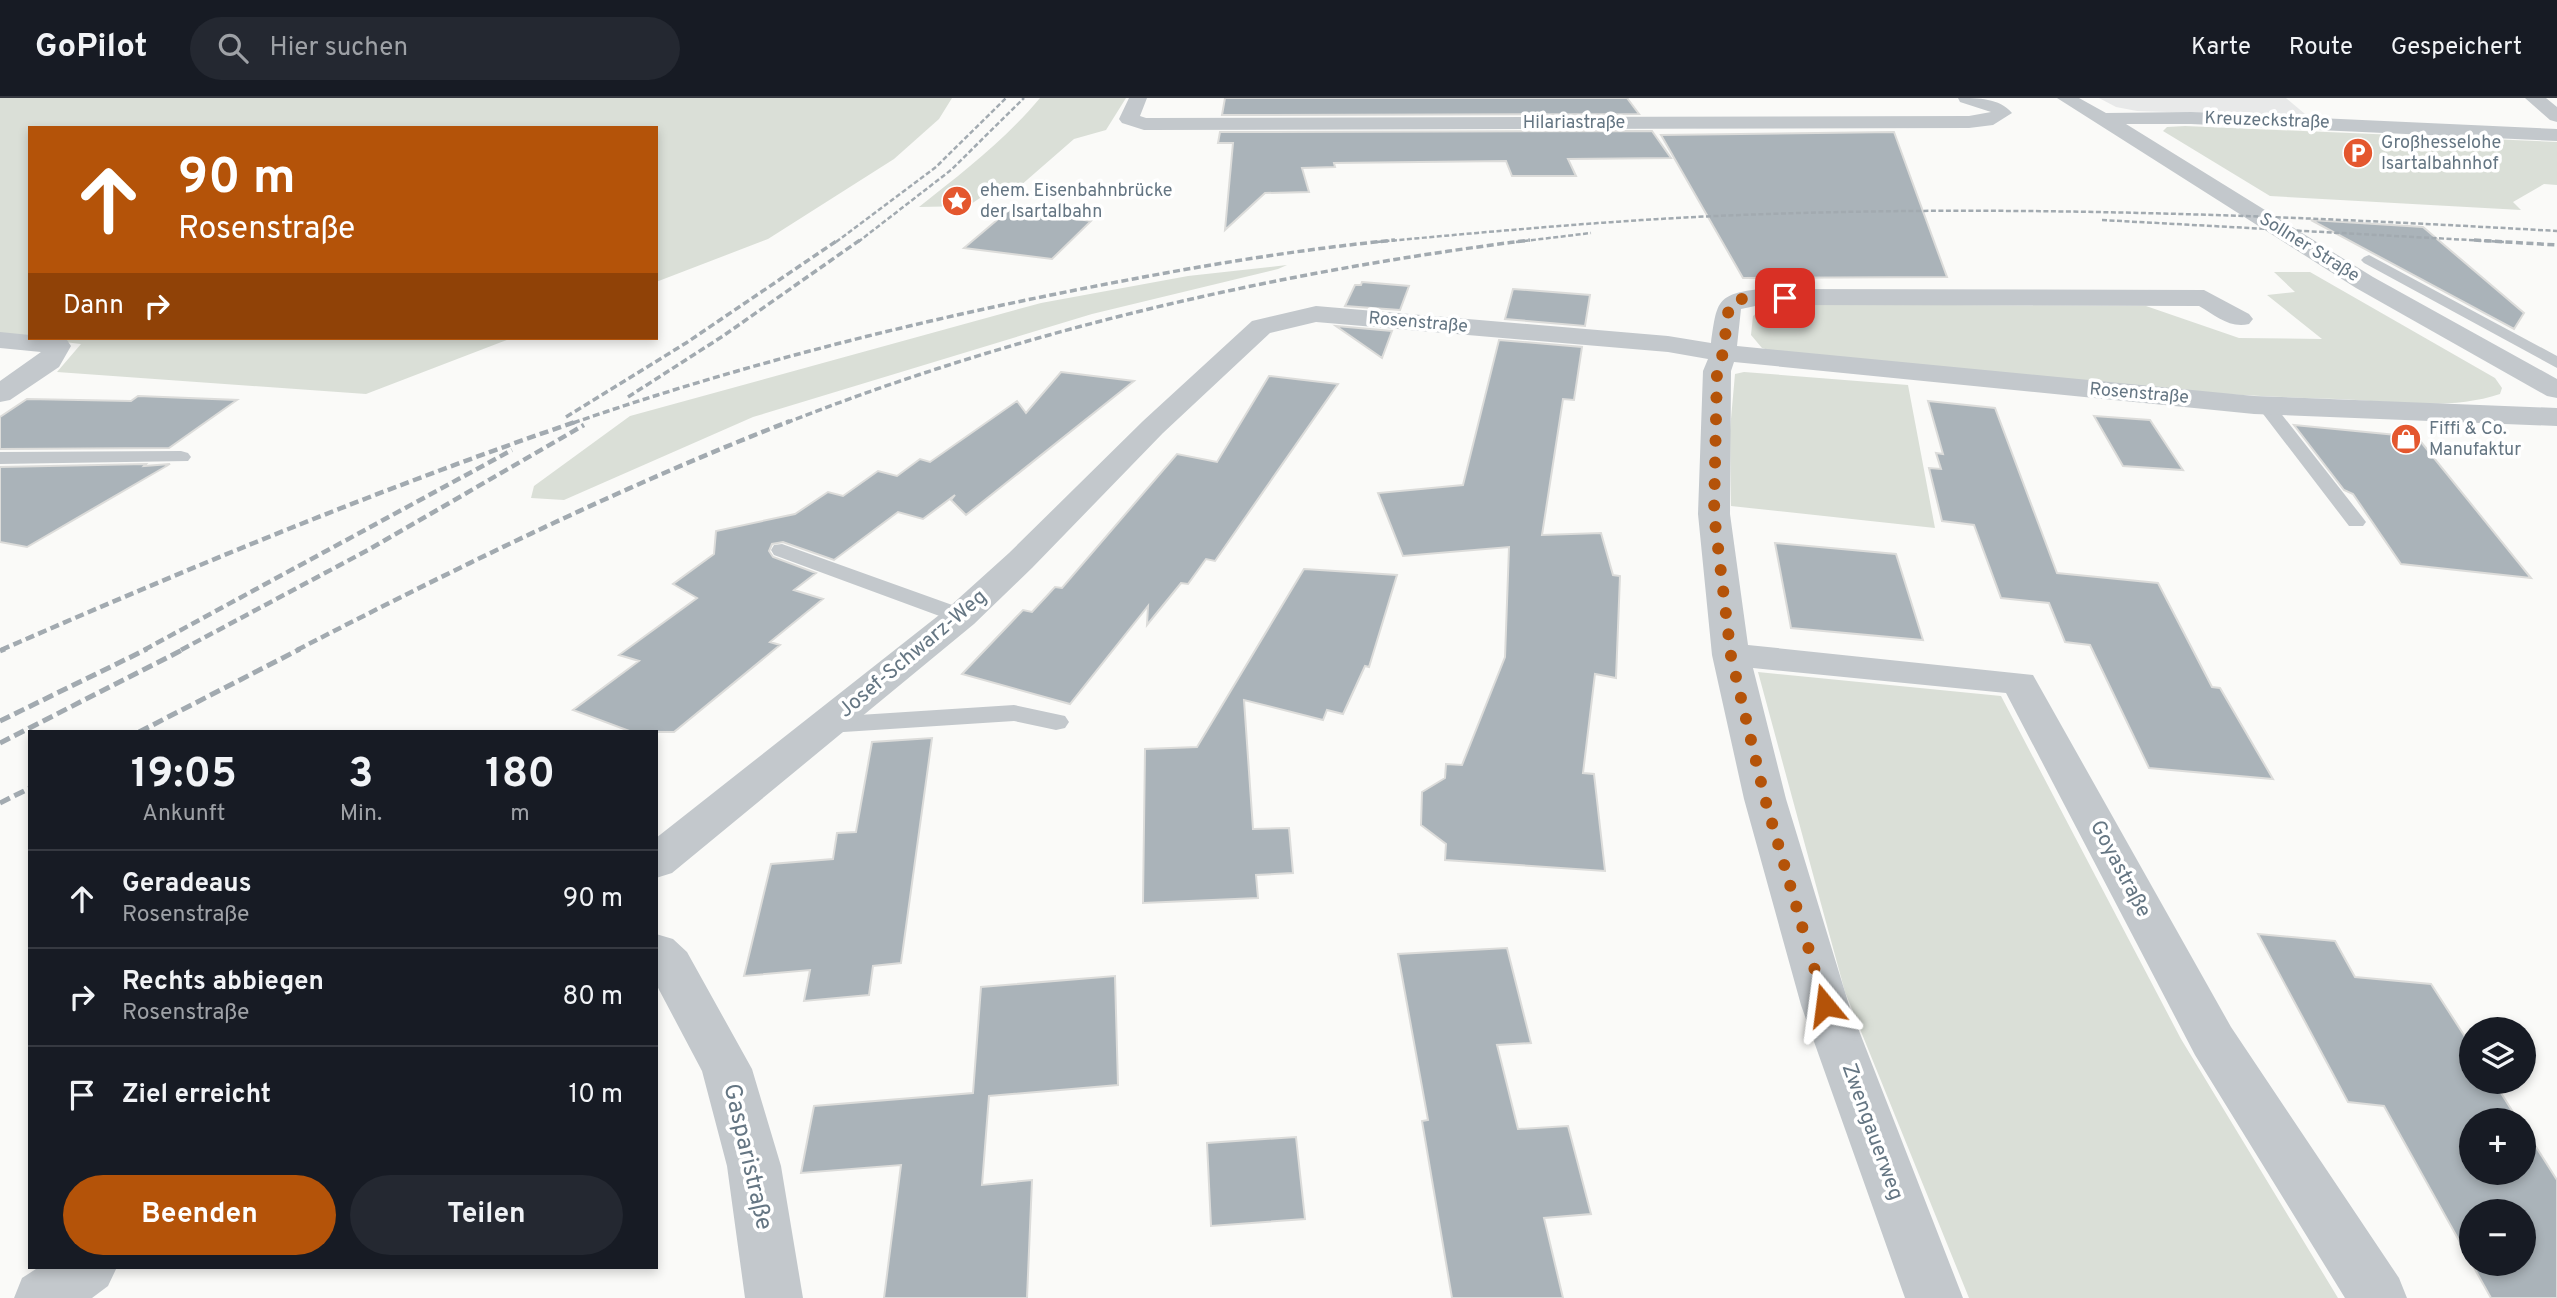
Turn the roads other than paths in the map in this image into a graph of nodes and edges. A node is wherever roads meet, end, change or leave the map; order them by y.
1 (1138, 98) edge
2 (1967, 98) edge
3 (2066, 98) edge
4 (2535, 98) edge
5 (2309, 105) dead end
6 (2557, 116) edge
7 (2104, 119) junction
8 (2335, 124) junction
9 (2557, 135) edge
10 (2369, 260) dead end
11 (2240, 319) dead end
12 (0, 340) edge
13 (1723, 353) junction
14 (2557, 363) edge
15 (2557, 390) edge
16 (0, 394) edge
17 (2266, 406) junction
18 (2557, 417) edge
19 (1153, 427) joint
20 (181, 457) dead end
21 (0, 458) edge
22 (2356, 522) dead end
23 (782, 550) dead end
24 (961, 616) junction
25 (1731, 656) junction
26 (1056, 722) dead end
27 (828, 725) junction
28 (658, 860) edge
29 (658, 954) edge
30 (85, 1269) edge
31 (43, 1298) edge
32 (774, 1298) edge
33 (1934, 1298) edge
34 (2378, 1298) edge

1 - 2 street, Hilariastraße
3 - 7 street, Sollner Straße
4 - 6 street
5 - 8 street
7 - 8 street, Kreuzeckstraße
7 - 15 street, Sollner Straße
8 - 9 street, Kreuzeckstraße
10 - 14 lane
11 - 13 street
12 - 16 street
13 - 17 street, Rosenstraße
13 - 19 street, Rosenstraße
13 - 25 street, Zwengauerweg
17 - 18 street, Rosenstraße
17 - 22 lane
19 - 24 street, Josef-Schwarz-Weg
20 - 21 lane
23 - 24 lane
24 - 27 street, Josef-Schwarz-Weg
25 - 33 street, Zwengauerweg
25 - 34 street, Goyastraße
26 - 27 lane
27 - 28 street, Josef-Schwarz-Weg
29 - 32 street, Gasparistraße
30 - 31 street

